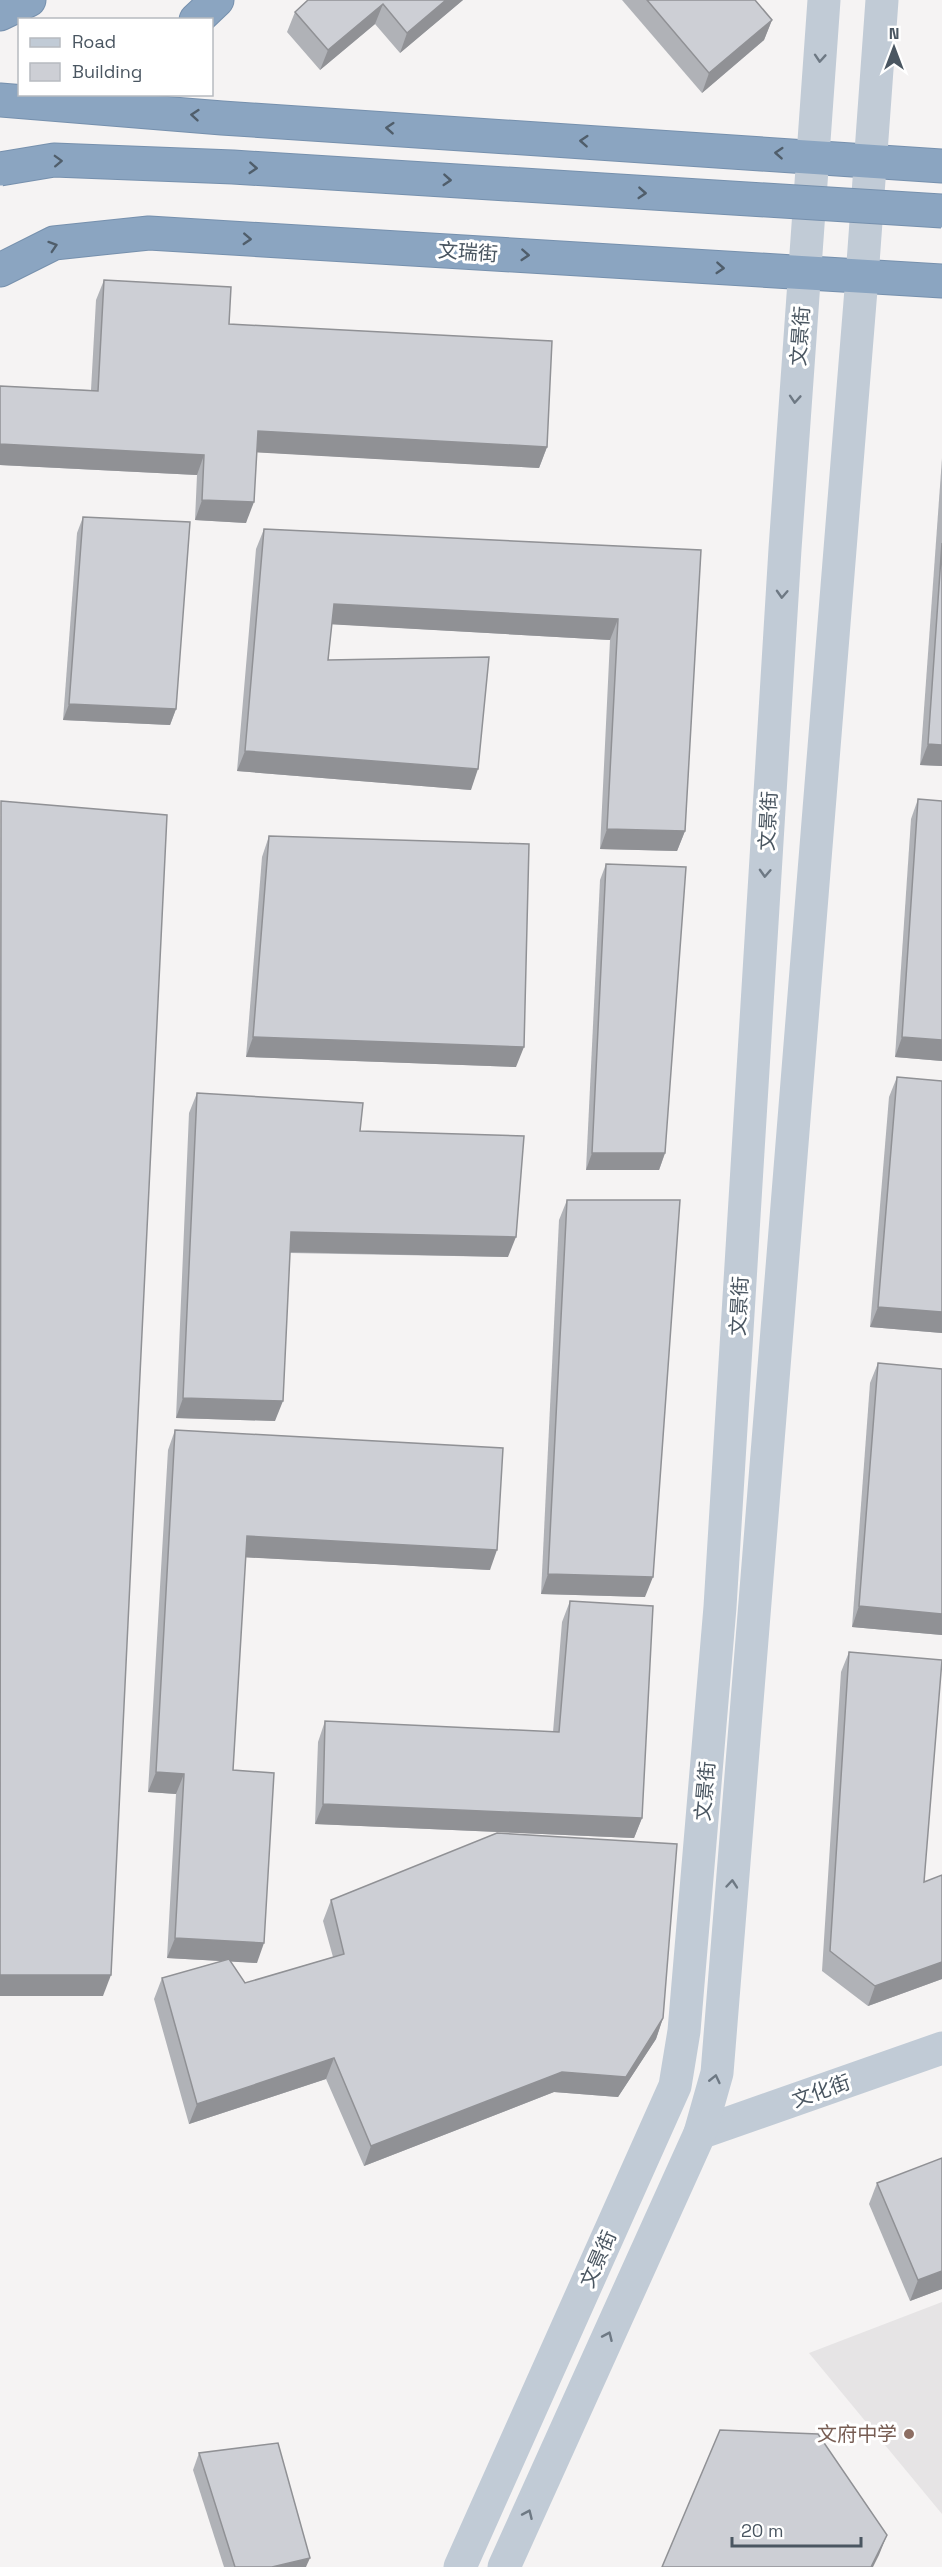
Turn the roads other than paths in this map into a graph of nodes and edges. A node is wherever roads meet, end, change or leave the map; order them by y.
1 (29, 0) edge
2 (217, 0) edge
3 (824, 0) edge
4 (882, 0) edge
5 (0, 15) edge
6 (198, 18) edge
7 (0, 100) edge
8 (106, 101) edge
9 (813, 156) junction
10 (870, 159) junction
11 (942, 166) edge
12 (0, 169) edge
13 (942, 211) edge
14 (0, 270) edge
15 (804, 273) junction
16 (862, 277) junction
17 (942, 281) edge
18 (942, 2048) edge
19 (700, 2133) junction
20 (460, 2567) edge
21 (504, 2567) edge

1 - 5 highway
2 - 6 highway
3 -> 9 main road, 文景街
4 - 10 main road, 文景街
7 - 8 highway
9 -> 8 highway
9 - 10 highway
9 - 15 main road, 文景街
10 - 11 highway
10 - 16 main road, 文景街
12 -> 13 highway, bridge
14 -> 15 highway, 文瑞街
15 - 16 highway, 文瑞街
15 -> 20 main road, 文景街
16 - 17 highway, 文瑞街
19 -> 16 main road, 文景街
18 - 19 main road, 文化街
21 -> 19 main road, 文景街

